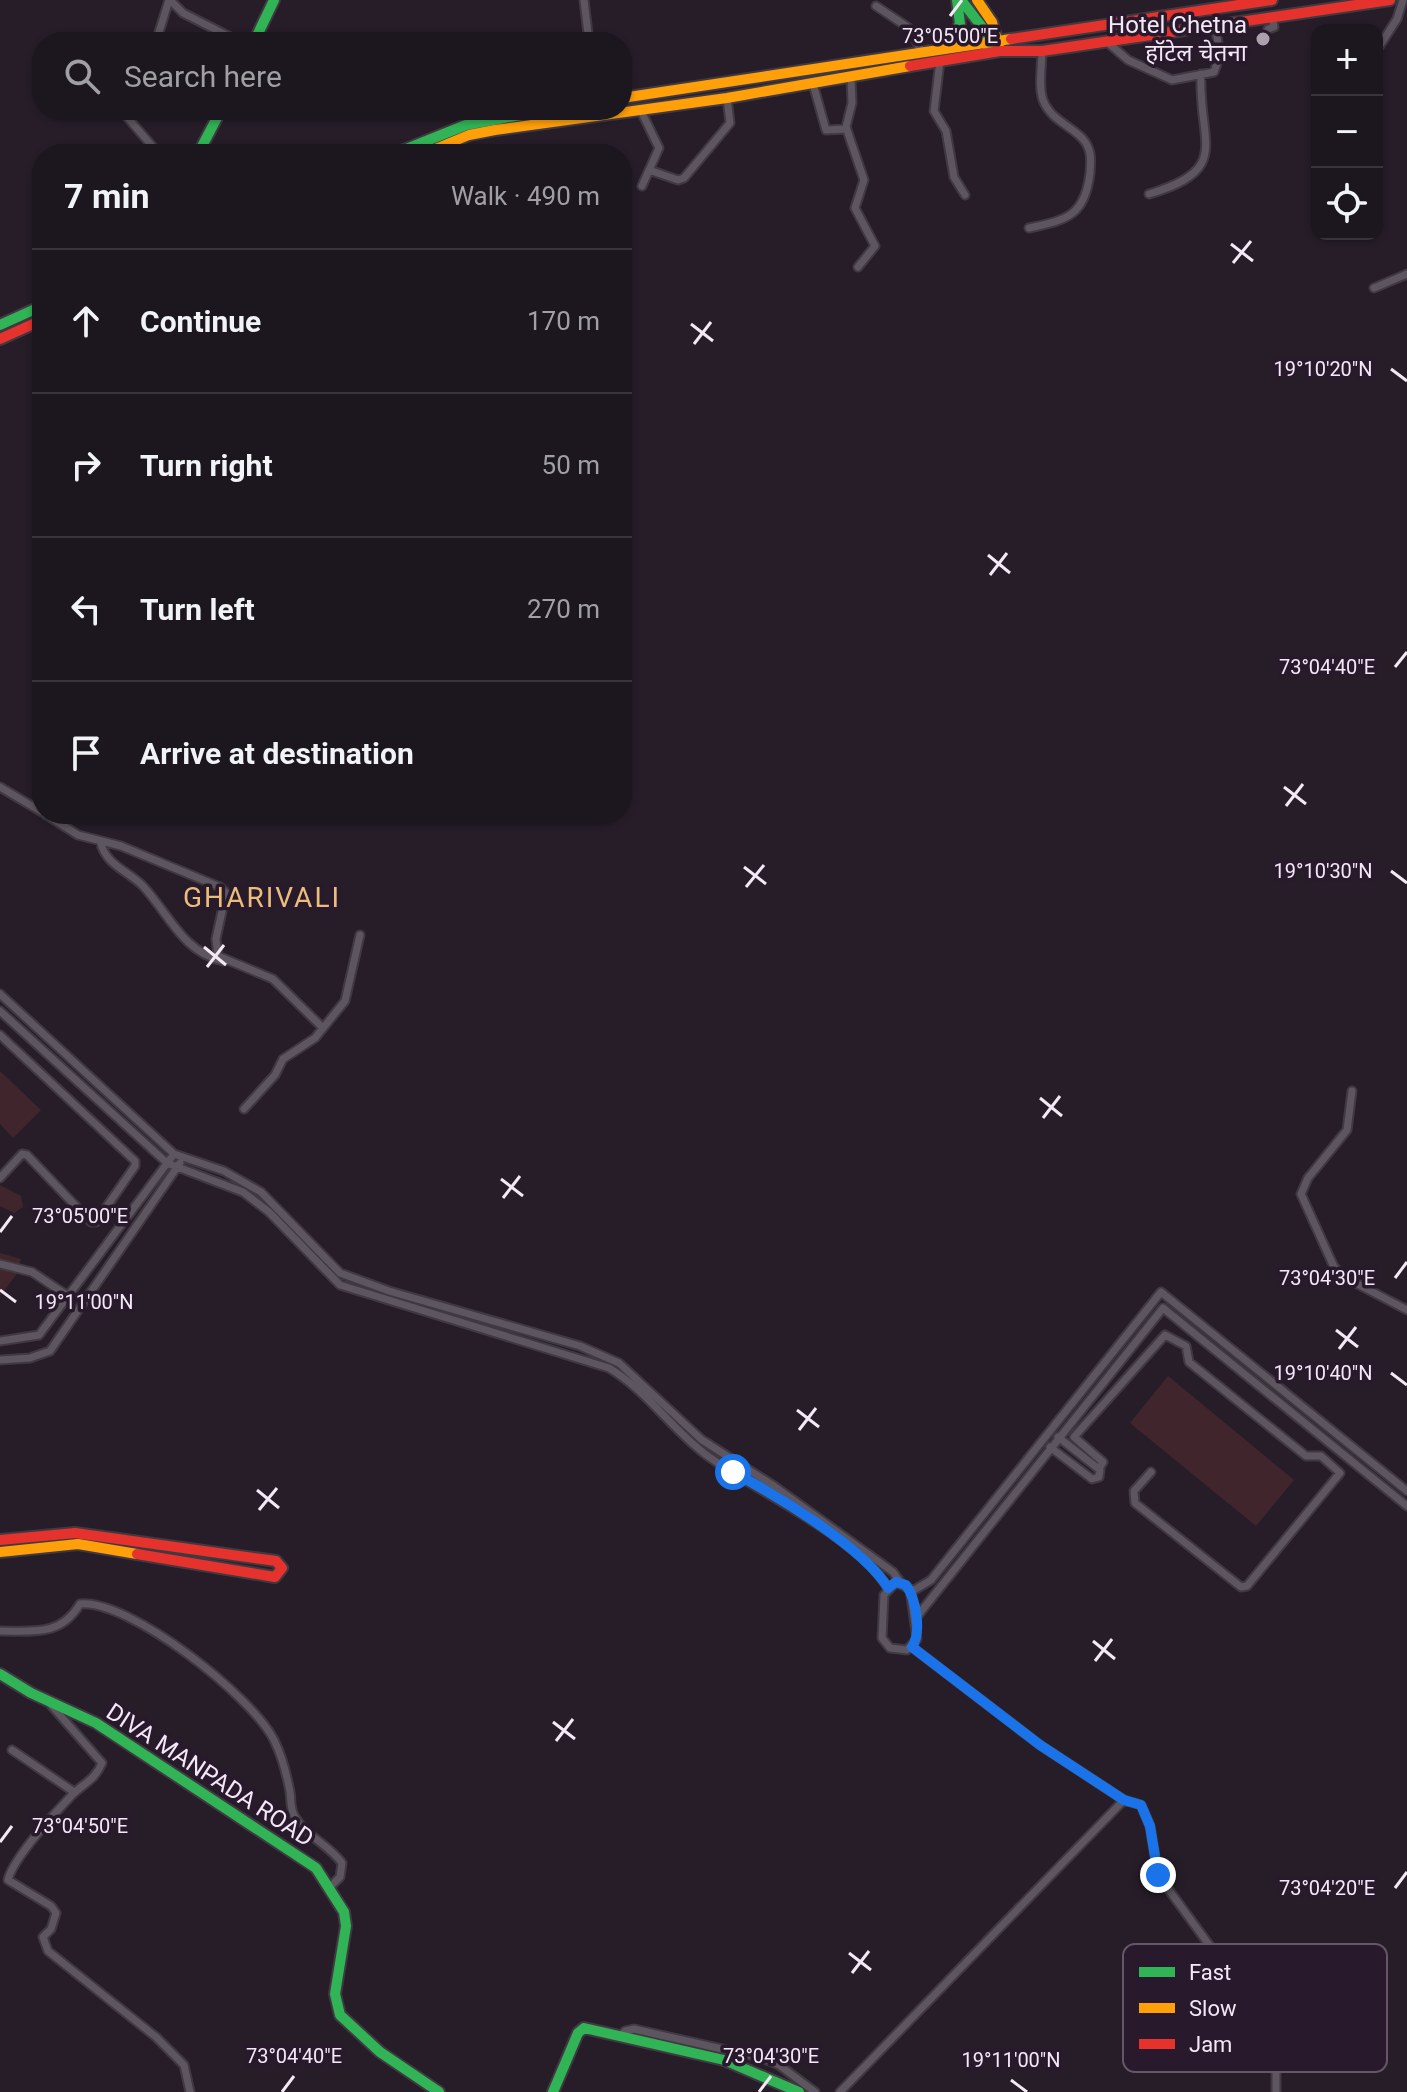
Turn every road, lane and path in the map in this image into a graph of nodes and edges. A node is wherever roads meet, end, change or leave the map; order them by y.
1 (169, 0) edge
2 (584, 0) edge
3 (959, 0) edge
4 (977, 0) edge
5 (1272, 0) edge
6 (1390, 0) edge
7 (1403, 0) edge
8 (272, 3) edge
9 (1194, 5) edge
10 (876, 6) dead end
11 (1272, 17) junction
12 (1215, 25) junction
13 (1268, 29) dead end
14 (159, 32) edge
15 (220, 32) edge
16 (259, 32) edge
17 (588, 32) edge
18 (1106, 41) junction
19 (1383, 41) edge
20 (993, 46) junction
21 (944, 49) junction
22 (1042, 51) junction
23 (922, 52) junction
24 (940, 61) junction
25 (1201, 74) junction
26 (851, 78) junction
27 (813, 84) junction
28 (632, 96) edge
29 (727, 98) junction
30 (632, 111) edge
31 (641, 111) junction
32 (216, 120) edge
33 (493, 120) edge
34 (556, 120) edge
35 (132, 122) edge
36 (847, 129) junction
37 (151, 144) edge
38 (203, 144) edge
39 (418, 144) edge
40 (447, 144) edge
41 (649, 170) junction
42 (642, 186) dead end
43 (1149, 194) dead end
44 (965, 195) dead end
45 (1029, 228) dead end
46 (858, 267) dead end
47 (1407, 274) edge
48 (1374, 288) dead end
49 (32, 311) edge
50 (0, 325) edge
51 (32, 325) edge
52 (0, 339) edge
53 (0, 787) edge
54 (32, 806) edge
55 (60, 824) edge
56 (100, 841) junction
57 (360, 935) dead end
58 (225, 962) junction
59 (0, 994) edge
60 (0, 1011) edge
61 (323, 1028) junction
62 (0, 1035) edge
63 (1352, 1091) dead end
64 (244, 1109) dead end
65 (174, 1154) junction
66 (183, 1158) junction
67 (167, 1163) junction
68 (179, 1167) junction
69 (0, 1178) edge
70 (0, 1264) edge
71 (1161, 1292) junction
72 (68, 1296) junction
73 (1163, 1308) junction
74 (1407, 1310) edge
75 (0, 1341) edge
76 (0, 1360) edge
77 (1058, 1437) junction
78 (1050, 1447) junction
79 (1099, 1469) junction
80 (1151, 1472) dead end
81 (1013, 1474) junction
82 (1023, 1481) junction
83 (765, 1485) junction
84 (1407, 1491) edge
85 (1407, 1506) edge
86 (0, 1540) edge
87 (0, 1552) edge
88 (901, 1583) junction
89 (888, 1588) junction
90 (911, 1592) junction
91 (915, 1619) junction
92 (0, 1631) edge
93 (912, 1647) junction
94 (0, 1674) edge
95 (50, 1703) junction
96 (12, 1750) dead end
97 (74, 1792) junction
98 (1124, 1800) junction
99 (329, 1888) junction
100 (1208, 1944) edge
101 (620, 2037) junction
102 (436, 2091) edge
103 (190, 2092) edge
104 (553, 2092) edge
105 (799, 2092) edge
106 (815, 2092) edge
107 (840, 2092) edge

1 - 14 street
1 - 15 street
2 - 17 street
3 - 20 main road
3 - 21 main road
4 - 20 main road
5 - 9 main road
6 - 11 main road
7 - 19 street
8 - 16 main road
9 - 20 main road
10 - 23 street
11 - 12 main road
11 - 13 street
12 - 18 main road
12 - 25 street
18 - 22 main road
18 - 25 street
20 - 21 main road
20 - 22 main road
20 - 24 main road
21 - 23 main road
22 - 45 street
23 - 28 main road
24 - 26 main road
24 - 44 street
25 - 43 street
26 - 27 main road
26 - 36 street
27 - 29 main road
27 - 36 street
29 - 31 main road
29 - 41 street
30 - 31 main road
31 - 41 street
32 - 38 main road
33 - 39 main road
34 - 40 main road
35 - 37 street
36 - 46 street
41 - 42 street
47 - 48 street
49 - 50 main road
51 - 52 main road
53 - 54 street
55 - 56 street
56 - 58 street
56 - 58 street
57 - 61 street
58 - 61 street
59 - 65 street
60 - 67 street
61 - 64 street
62 - 69 street
63 - 74 street
65 - 66 street
65 - 67 street
66 - 68 street
66 - 83 street
67 - 68 street
67 - 72 street
68 - 76 street
68 - 83 street
70 - 72 street
71 - 73 street
71 - 81 street
71 - 84 street
72 - 75 street
73 - 77 street
73 - 85 street
77 - 78 street
77 - 79 street
78 - 79 street
78 - 82 street
79 - 80 street
81 - 82 street
81 - 90 street
82 - 91 street
83 - 88 street
83 - 89 street
86 - 87 main road
88 - 89 street
88 - 90 street
89 - 93 street
90 - 91 street
91 - 93 street
92 - 99 street
93 - 98 street
94 - 95 main road, DIVA MANPADA ROAD
95 - 97 street
95 - 99 main road, DIVA MANPADA ROAD
96 - 97 street
97 - 103 street
98 - 100 street
98 - 107 street
99 - 102 main road, DIVA MANPADA ROAD
101 - 104 main road
101 - 105 main road
101 - 106 street

